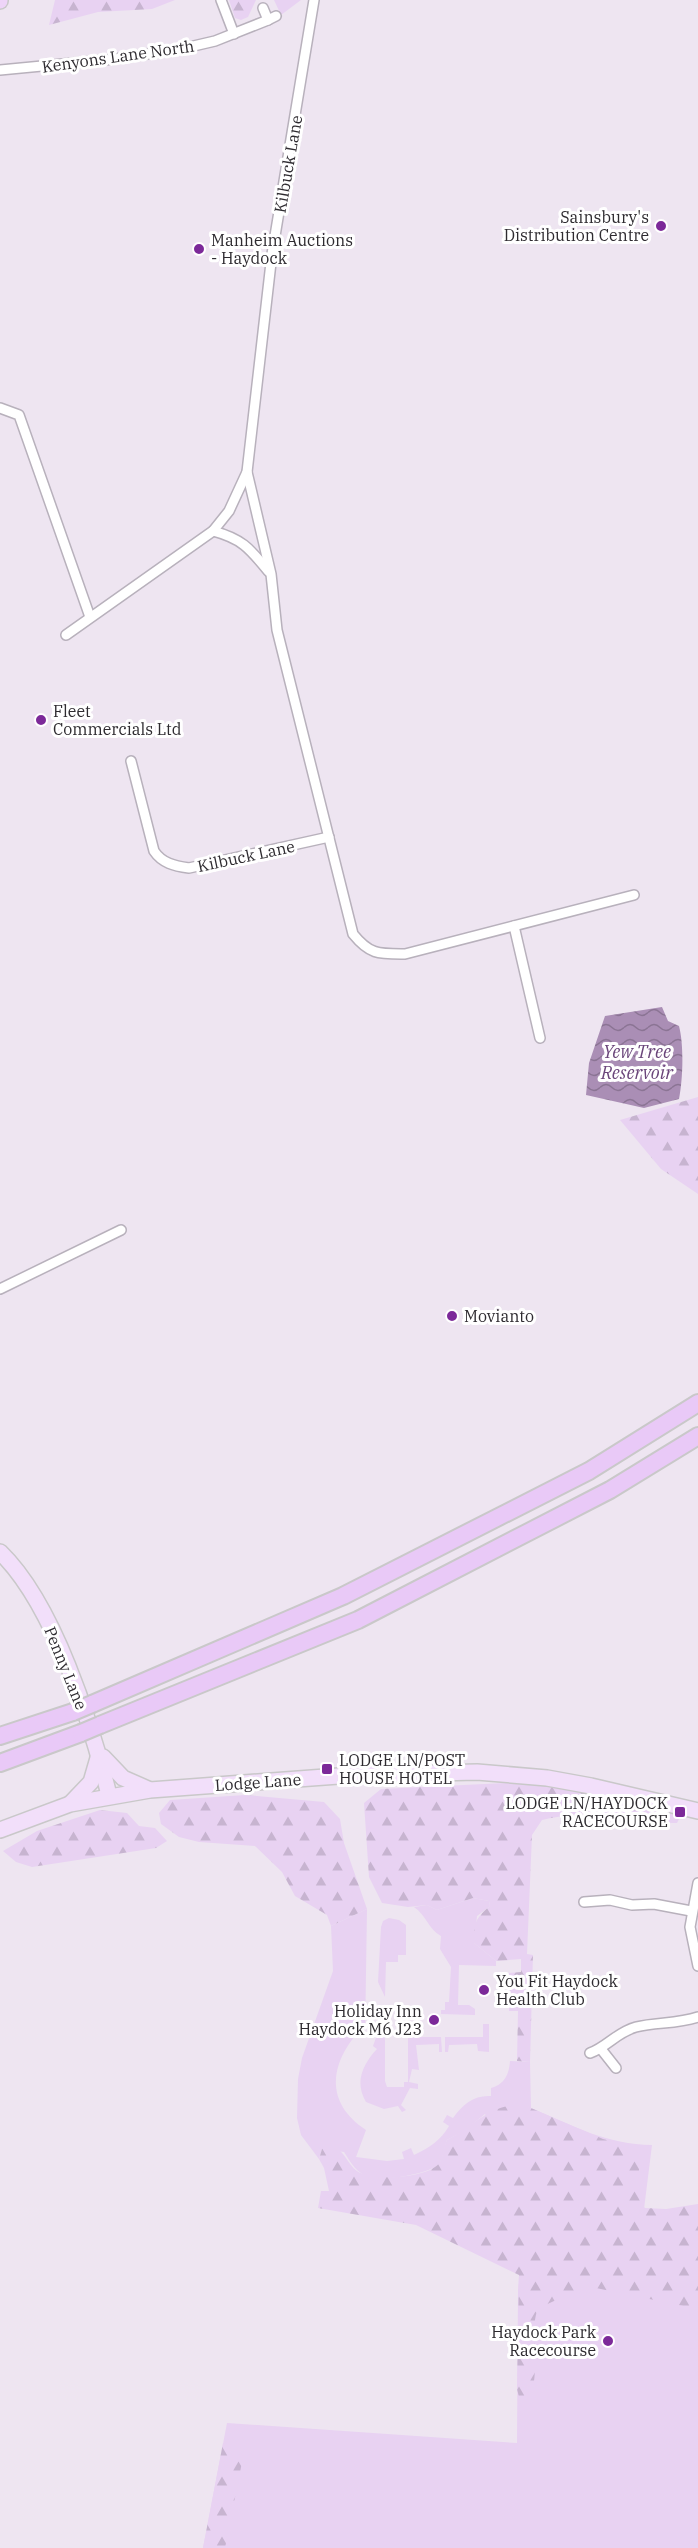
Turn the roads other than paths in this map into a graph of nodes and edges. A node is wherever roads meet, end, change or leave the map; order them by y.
1 (220, 0) edge
2 (314, 0) edge
3 (263, 8) dead end
4 (234, 34) junction
5 (0, 70) edge
6 (0, 408) edge
7 (247, 472) junction
8 (213, 531) junction
9 (271, 574) junction
10 (90, 617) junction
11 (66, 634) dead end
12 (130, 761) dead end
13 (329, 837) junction
14 (634, 895) dead end
15 (514, 926) junction
16 (540, 1038) dead end
17 (121, 1230) dead end
18 (0, 1289) edge
19 (698, 1403) edge
20 (698, 1436) edge
21 (0, 1552) edge
22 (0, 1736) edge
23 (98, 1749) junction
24 (34, 1751) junction
25 (0, 1763) edge
26 (0, 1767) edge
27 (150, 1790) junction
28 (109, 1795) junction
29 (70, 1804) junction
30 (698, 1811) edge
31 (0, 1830) edge
32 (698, 1883) edge
33 (584, 1902) dead end
34 (692, 1911) junction
35 (697, 1959) edge
36 (698, 2017) edge
37 (601, 2049) junction
38 (590, 2053) dead end
39 (616, 2068) dead end

1 - 4 street
2 - 7 street, Kilbuck Lane
3 - 4 street, Kenyons Lane North
4 - 5 street, Kenyons Lane North
6 - 10 street
7 - 8 street, Kilbuck Lane
7 - 9 street, Kilbuck Lane
8 - 9 street
8 - 10 street, Kilbuck Lane
9 - 13 street, Kilbuck Lane
10 - 11 street, Kilbuck Lane
12 - 13 street, Kilbuck Lane
13 - 15 street, Kilbuck Lane
14 - 15 street, Kilbuck Lane
15 - 16 street
17 - 18 street
19 - 22 highway, bridge
20 - 24 highway, bridge
21 - 23 main road, Penny Lane
23 - 27 main road
23 - 28 main road, Penny Lane
23 - 29 main road
24 - 25 highway
24 - 26 highway
27 - 28 main road, Lodge Lane
27 - 30 main road, Lodge Lane
28 - 29 main road, Lodge Lane
29 - 31 main road, Lodge Lane
32 - 34 street
33 - 34 street
34 - 35 street
36 - 37 street
37 - 38 street
37 - 39 street

